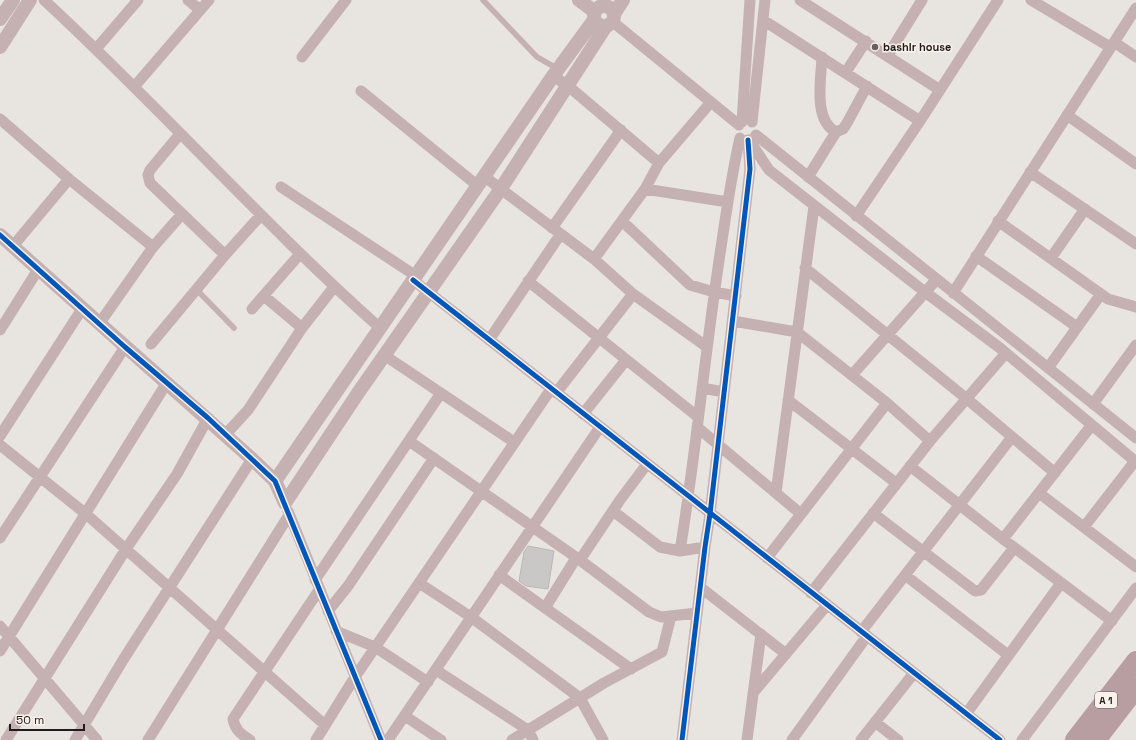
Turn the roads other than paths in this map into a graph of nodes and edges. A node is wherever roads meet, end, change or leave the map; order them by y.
1 (13, 0) edge
2 (30, 0) edge
3 (44, 0) edge
4 (138, 0) edge
5 (188, 0) edge
6 (209, 0) edge
7 (346, 0) edge
8 (483, 0) edge
9 (579, 0) edge
10 (623, 0) edge
11 (750, 0) edge
12 (764, 0) edge
13 (800, 0) edge
14 (922, 0) edge
15 (998, 0) edge
16 (1031, 0) edge
17 (819, 5) edge
18 (1136, 8) edge
19 (200, 10) junction
20 (604, 14) edge
21 (0, 19) edge
22 (763, 20) junction
23 (866, 41) junction
24 (1112, 45) junction
25 (0, 47) edge
26 (96, 49) junction
27 (888, 55) junction
28 (302, 57) dead end
29 (822, 57) junction
30 (1136, 57) edge
31 (556, 72) junction
32 (846, 72) junction
33 (567, 85) junction
34 (867, 86) junction
35 (134, 87) junction
36 (940, 90) junction
37 (361, 92) dead end
38 (711, 102) junction
39 (1067, 115) junction
40 (0, 119) edge
41 (920, 121) junction
42 (744, 123) junction
43 (621, 130) junction
44 (836, 132) junction
45 (180, 134) junction
46 (748, 138) junction
47 (659, 163) junction
48 (1136, 164) edge
49 (1030, 172) junction
50 (808, 177) junction
51 (69, 179) junction
52 (482, 182) junction
53 (281, 187) dead end
54 (645, 189) junction
55 (500, 190) junction
56 (728, 202) junction
57 (814, 206) junction
58 (1085, 209) junction
59 (182, 214) junction
60 (261, 215) junction
61 (856, 216) junction
62 (622, 221) junction
63 (998, 221) junction
64 (556, 231) junction
65 (0, 235) edge
66 (1136, 244) edge
67 (13, 246) junction
68 (153, 247) junction
69 (300, 254) junction
70 (224, 255) junction
71 (976, 256) junction
72 (594, 258) junction
73 (1051, 258) junction
74 (39, 268) junction
75 (805, 268) junction
76 (415, 278) junction
77 (936, 280) junction
78 (528, 281) junction
79 (334, 287) junction
80 (196, 289) junction
81 (428, 292) junction
82 (714, 292) junction
83 (925, 292) junction
84 (953, 292) junction
85 (633, 294) junction
86 (1101, 294) junction
87 (264, 296) junction
88 (736, 296) junction
89 (1136, 307) edge
90 (82, 309) junction
91 (252, 309) dead end
92 (733, 321) junction
93 (99, 324) junction
94 (1077, 327) junction
95 (234, 328) dead end
96 (302, 328) junction
97 (380, 328) junction
98 (0, 330) edge
99 (797, 332) junction
100 (887, 334) junction
101 (1009, 337) junction
102 (599, 338) junction
103 (489, 340) junction
104 (151, 344) dead end
105 (125, 347) junction
106 (1135, 347) edge
107 (707, 348) junction
108 (1003, 351) junction
109 (384, 355) junction
110 (626, 360) junction
111 (1048, 368) junction
112 (852, 375) junction
113 (166, 384) junction
114 (702, 388) junction
115 (553, 391) junction
116 (724, 392) junction
117 (441, 393) junction
118 (967, 398) junction
119 (788, 400) junction
120 (887, 403) junction
121 (1093, 404) junction
122 (583, 414) junction
123 (208, 418) junction
124 (697, 422) junction
125 (1091, 426) junction
126 (600, 427) junction
127 (225, 435) junction
128 (0, 436) edge
129 (1012, 437) junction
130 (1136, 438) edge
131 (409, 441) junction
132 (930, 441) junction
133 (514, 442) junction
134 (718, 444) junction
135 (0, 445) edge
136 (851, 449) junction
137 (434, 458) junction
138 (252, 459) junction
139 (1136, 461) edge
140 (647, 464) junction
141 (910, 466) junction
142 (1055, 473) junction
143 (40, 477) junction
144 (275, 481) junction
145 (896, 483) junction
146 (481, 491) junction
147 (776, 493) junction
148 (1039, 493) junction
149 (689, 496) junction
150 (960, 504) junction
151 (287, 509) junction
152 (613, 511) junction
153 (873, 513) junction
154 (86, 514) junction
155 (710, 514) junction
156 (801, 514) junction
157 (532, 527) junction
158 (1084, 527) junction
159 (0, 538) edge
160 (1003, 539) junction
161 (705, 547) junction
162 (1014, 548) junction
163 (126, 549) junction
164 (680, 551) junction
165 (924, 551) junction
166 (767, 558) junction
167 (578, 559) junction
168 (1136, 567) edge
169 (499, 575) junction
170 (905, 575) junction
171 (315, 580) junction
172 (419, 583) junction
173 (1061, 583) junction
174 (700, 587) junction
175 (1136, 588) edge
176 (170, 589) junction
177 (319, 590) junction
178 (811, 593) junction
179 (827, 605) junction
180 (545, 608) junction
181 (328, 611) junction
182 (697, 613) junction
183 (672, 616) junction
184 (471, 617) junction
185 (1112, 621) junction
186 (0, 626) edge
187 (218, 630) junction
188 (336, 631) junction
189 (761, 634) junction
190 (864, 634) junction
191 (9, 637) junction
192 (375, 647) junction
193 (0, 651) edge
194 (786, 654) junction
195 (1008, 655) junction
196 (1136, 661) edge
197 (631, 669) junction
198 (436, 670) junction
199 (265, 672) junction
200 (914, 673) junction
201 (355, 677) junction
202 (44, 679) junction
203 (428, 682) junction
204 (1136, 688) edge
205 (753, 693) junction
206 (580, 698) junction
207 (966, 714) junction
208 (405, 716) junction
209 (875, 722) junction
210 (325, 725) junction
211 (84, 726) junction
212 (531, 735) edge
213 (150, 739) edge
214 (6, 740) edge
215 (76, 740) edge
216 (97, 740) edge
217 (250, 740) edge
218 (316, 740) edge
219 (381, 740) edge
220 (388, 740) edge
221 (442, 740) edge
222 (512, 740) edge
223 (603, 740) edge
224 (682, 740) edge
225 (747, 740) edge
226 (792, 740) edge
227 (860, 740) edge
228 (898, 740) edge
229 (1000, 740) edge
230 (1022, 740) edge
231 (1075, 740) edge
232 (1096, 740) edge

1 - 21 street
2 - 25 street
3 - 26 street
4 - 26 street
5 - 19 street
6 - 19 street
7 - 28 street
8 - 31 lane
9 - 20 street
10 - 20 street
11 - 42 street
12 - 22 street
13 - 17 street
14 - 27 street
15 - 36 street
16 - 24 street
17 - 23 street
18 - 24 street
19 - 35 street
20 - 31 street
20 - 33 street
20 - 38 street
22 - 29 street
22 - 42 street
23 - 27 street
23 - 32 street
24 - 30 street
24 - 39 street
26 - 35 street
27 - 36 street
29 - 32 street
29 - 44 street
31 - 33 street
31 - 52 street
32 - 34 street
33 - 43 street
33 - 55 street
34 - 41 street
34 - 44 street
35 - 45 street
36 - 41 street
37 - 52 street
38 - 42 street
38 - 47 street
39 - 48 street
39 - 49 street
40 - 51 street
41 - 61 street
42 - 46 street
42 - 46 street
43 - 47 street
43 - 64 street
44 - 50 street
45 - 59 street
45 - 60 street
46 - 50 street
46 - 56 street
46 - 57 street
46 - 88 street
47 - 54 street
49 - 58 street
49 - 63 street
50 - 61 street
51 - 67 street
51 - 68 street
52 - 55 street
52 - 76 street
53 - 76 street
54 - 56 street
54 - 62 street
55 - 64 street
55 - 81 street
56 - 82 street
57 - 75 street
57 - 83 street
58 - 66 street
58 - 73 street
59 - 68 street
59 - 70 street
60 - 69 street
60 - 70 street
61 - 77 street
62 - 72 street
62 - 82 street
63 - 71 street
63 - 73 street
64 - 72 street
64 - 78 street
65 - 67 street
67 - 74 street
68 - 93 street
69 - 79 street
69 - 87 street
70 - 80 street
71 - 84 street
71 - 94 street
72 - 85 street
73 - 86 street
74 - 90 street
74 - 98 street
75 - 99 street
75 - 100 street
76 - 81 street
76 - 97 street
77 - 83 street
77 - 84 street
78 - 102 street
78 - 103 street
79 - 96 street
79 - 97 street
80 - 95 lane
80 - 104 street
81 - 103 street
81 - 109 street
82 - 88 street
82 - 107 street
83 - 100 street
83 - 108 street
84 - 101 street
85 - 102 street
85 - 107 street
86 - 89 street
86 - 94 street
87 - 91 street
87 - 96 street
88 - 92 street
90 - 93 street
90 - 128 street
92 - 99 street
92 - 116 street
93 - 105 street
94 - 111 street
96 - 127 street
97 - 144 street
99 - 112 street
99 - 119 street
100 - 112 street
100 - 118 street
101 - 108 street
101 - 111 street
102 - 110 street
102 - 115 street
103 - 115 street
105 - 113 street
105 - 143 street
106 - 121 street
107 - 114 street
108 - 118 street
108 - 125 street
109 - 117 street
109 - 151 street
110 - 122 street
110 - 124 street
111 - 121 street
112 - 120 street
113 - 123 street
113 - 154 street
114 - 116 street
114 - 124 street
115 - 122 street
115 - 133 street
116 - 134 street
117 - 131 street
117 - 133 street
118 - 129 street
118 - 132 street
119 - 136 street
119 - 147 street
120 - 132 street
120 - 136 street
121 - 130 street
122 - 126 street
123 - 127 street
123 - 163 street
124 - 134 street
124 - 149 street
125 - 139 street
125 - 142 street
126 - 140 street
126 - 157 street
127 - 138 street
129 - 142 street
129 - 150 street
131 - 137 street
131 - 171 street
132 - 141 street
133 - 146 street
134 - 147 street
134 - 155 street
135 - 143 street
136 - 145 street
136 - 156 street
137 - 146 street
137 - 181 street
138 - 144 street
138 - 176 street
139 - 158 street
140 - 149 street
140 - 152 street
141 - 145 street
141 - 150 street
142 - 148 street
143 - 154 street
143 - 159 street
144 - 151 street
145 - 153 street
146 - 157 street
146 - 172 street
147 - 156 street
148 - 158 street
148 - 160 street
149 - 155 street
149 - 164 street
150 - 160 street
150 - 165 street
151 - 171 street
151 - 187 street
152 - 164 street
152 - 167 street
153 - 165 street
153 - 178 street
154 - 163 street
154 - 191 street
155 - 161 street
155 - 166 street
156 - 166 street
157 - 167 street
157 - 169 street
158 - 168 street
160 - 162 street
161 - 164 street
161 - 174 street
162 - 165 street
162 - 173 street
163 - 176 street
163 - 202 street
165 - 170 street
166 - 178 street
167 - 180 street
167 - 183 street
169 - 180 street
169 - 184 street
170 - 190 street
170 - 195 street
171 - 177 street
172 - 184 street
172 - 192 street
173 - 185 street
173 - 195 street
174 - 182 street
174 - 189 street
175 - 185 street
176 - 187 street
176 - 211 street
177 - 181 street
177 - 199 street
178 - 179 street
179 - 190 street
179 - 194 street
180 - 197 street
181 - 188 street
182 - 183 street
182 - 224 street
183 - 197 street
184 - 198 street
184 - 206 street
185 - 230 street
186 - 191 street
187 - 199 street
187 - 213 street
188 - 192 street
188 - 201 street
189 - 194 street
189 - 205 street
190 - 200 street
190 - 226 street
191 - 193 street
191 - 202 street
192 - 201 street
192 - 203 street
194 - 205 street
195 - 207 street
196 - 231 highway, A 1
197 - 206 street
198 - 203 street
198 - 212 street
199 - 210 street
199 - 217 street
200 - 207 street
200 - 209 street
201 - 210 street
201 - 219 street
202 - 211 street
202 - 214 street
203 - 208 street
204 - 232 highway, A 1
205 - 225 street
206 - 212 street
206 - 223 street
207 - 229 street
208 - 220 street
208 - 221 street
209 - 227 street
209 - 228 street
210 - 218 street
211 - 215 street
211 - 216 street
212 - 222 street

